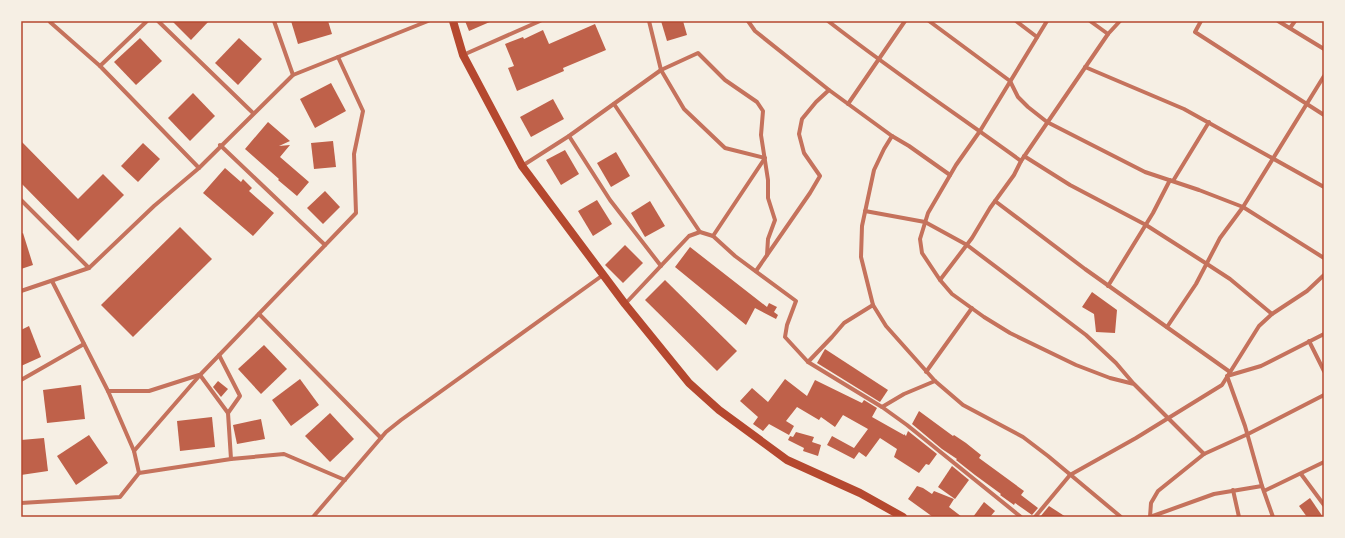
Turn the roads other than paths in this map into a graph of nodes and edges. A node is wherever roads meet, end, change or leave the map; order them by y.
1 (147, 21) edge
2 (158, 21) edge
3 (274, 21) edge
4 (407, 21) edge
5 (428, 21) edge
6 (453, 21) edge
7 (526, 21) edge
8 (540, 21) edge
9 (648, 21) edge
10 (748, 21) edge
11 (828, 21) edge
12 (905, 21) edge
13 (929, 21) edge
14 (1016, 21) edge
15 (1047, 21) edge
16 (1090, 21) edge
17 (1120, 21) edge
18 (1201, 21) edge
19 (1278, 21) edge
20 (1295, 21) edge
21 (50, 22) dead end
22 (409, 27) junction
23 (528, 27) junction
24 (1290, 28) junction
25 (1108, 34) junction
26 (1037, 37) junction
27 (1324, 49) edge
28 (463, 55) junction
29 (338, 58) junction
30 (878, 60) junction
31 (100, 66) junction
32 (1086, 67) junction
33 (661, 70) junction
34 (293, 75) junction
35 (1324, 76) edge
36 (1010, 81) junction
37 (829, 90) junction
38 (1307, 103) junction
39 (614, 104) junction
40 (848, 104) junction
41 (253, 113) junction
42 (1324, 115) edge
43 (1047, 122) junction
44 (1209, 122) junction
45 (980, 131) junction
46 (569, 136) junction
47 (892, 136) junction
48 (220, 145) junction
49 (1024, 156) junction
50 (765, 158) junction
51 (1274, 158) junction
52 (1021, 161) junction
53 (522, 166) junction
54 (198, 168) junction
55 (950, 175) junction
56 (1171, 180) junction
57 (1324, 186) edge
58 (21, 200) edge
59 (994, 201) junction
60 (1243, 207) junction
61 (865, 211) junction
62 (925, 222) junction
63 (1146, 225) junction
64 (700, 232) junction
65 (713, 236) junction
66 (967, 244) junction
67 (325, 245) junction
68 (767, 255) junction
69 (1324, 258) edge
70 (1206, 264) junction
71 (661, 266) junction
72 (89, 268) junction
73 (756, 271) junction
74 (604, 275) junction
75 (1324, 276) edge
76 (940, 280) junction
77 (52, 281) junction
78 (1108, 286) junction
79 (21, 291) edge
80 (625, 304) junction
81 (873, 305) junction
82 (972, 308) junction
83 (259, 314) junction
84 (1272, 314) junction
85 (1167, 328) junction
86 (1324, 334) edge
87 (1309, 341) junction
88 (84, 344) junction
89 (219, 355) junction
90 (808, 362) junction
91 (1324, 371) edge
92 (926, 372) junction
93 (1229, 374) junction
94 (200, 375) junction
95 (21, 380) edge
96 (935, 381) junction
97 (1134, 384) junction
98 (108, 391) junction
99 (1324, 395) edge
100 (882, 407) junction
101 (228, 413) junction
102 (1168, 418) junction
103 (1248, 434) junction
104 (381, 438) junction
105 (134, 451) junction
106 (1204, 454) junction
107 (231, 459) junction
108 (1324, 462) edge
109 (139, 473) junction
110 (1070, 474) junction
111 (1301, 474) junction
112 (345, 480) junction
113 (1262, 486) junction
114 (1234, 490) junction
115 (1264, 491) junction
116 (21, 503) edge
117 (1324, 505) edge
118 (313, 517) edge
119 (903, 517) edge
120 (1021, 517) edge
121 (1035, 517) edge
122 (1121, 517) edge
123 (1150, 517) edge
124 (1239, 517) edge
125 (1273, 517) edge

1 - 31 street
2 - 41 street
3 - 34 street
4 - 22 street
5 - 22 street
6 - 28 main road
7 - 23 street
8 - 23 street
9 - 33 street
10 - 37 street
11 - 30 street
12 - 30 street
13 - 36 street
14 - 26 street
15 - 26 street
16 - 25 street
17 - 25 street
18 - 38 street
19 - 24 street
20 - 24 street
21 - 31 street
22 - 29 street
23 - 28 street
24 - 27 street
25 - 32 street
26 - 36 street
28 - 53 main road
29 - 34 street
29 - 67 street
30 - 40 street
30 - 45 street
31 - 54 street
32 - 43 street
32 - 44 street
33 - 39 street
33 - 50 street
33 - 50 street
34 - 41 street
35 - 38 street
36 - 43 street
36 - 45 street
37 - 40 street
37 - 68 street
38 - 42 street
38 - 51 street
39 - 46 street
39 - 64 street
40 - 47 street
41 - 48 street
43 - 49 street
43 - 56 street
44 - 51 street
44 - 56 street
45 - 52 street
45 - 55 street
46 - 53 street
46 - 71 street
47 - 55 street
47 - 61 street
48 - 54 street
48 - 67 street
49 - 52 street
49 - 63 street
50 - 65 street
50 - 68 street
51 - 57 street
51 - 60 street
52 - 59 street
53 - 74 main road
54 - 72 street
55 - 62 street
56 - 60 street
56 - 63 street
58 - 72 street
59 - 66 street
59 - 78 street
60 - 69 street
60 - 70 street
61 - 62 street
61 - 81 street
62 - 66 street
62 - 76 street
63 - 70 street
63 - 78 street
64 - 65 street
64 - 71 street
65 - 73 street
66 - 76 street
66 - 97 street
67 - 83 street
68 - 73 street
70 - 84 street
70 - 85 street
71 - 80 street
72 - 77 street
73 - 90 street
74 - 80 main road
74 - 104 street
75 - 84 street
76 - 82 street
77 - 79 street
77 - 88 street
78 - 85 street
80 - 119 main road
81 - 90 street
81 - 92 street
82 - 92 street
82 - 97 street
83 - 89 street
83 - 104 street
84 - 93 street
85 - 93 street
86 - 87 street
87 - 91 street
87 - 93 street
88 - 95 street
88 - 98 street
89 - 94 street
89 - 101 street
90 - 100 street
92 - 96 street
93 - 102 street
93 - 103 street
94 - 98 street
94 - 101 street
94 - 105 street
96 - 100 street
96 - 110 street
97 - 102 street
98 - 105 street
99 - 103 street
100 - 120 street
101 - 107 street
102 - 106 street
102 - 110 street
103 - 106 street
103 - 113 street
104 - 112 street
105 - 109 street
106 - 123 street
107 - 109 street
107 - 112 street
108 - 111 street
109 - 116 street
110 - 121 street
110 - 122 street
111 - 115 street
111 - 117 street
112 - 118 street
113 - 114 street
113 - 115 street
114 - 123 street
114 - 124 street
115 - 125 street

